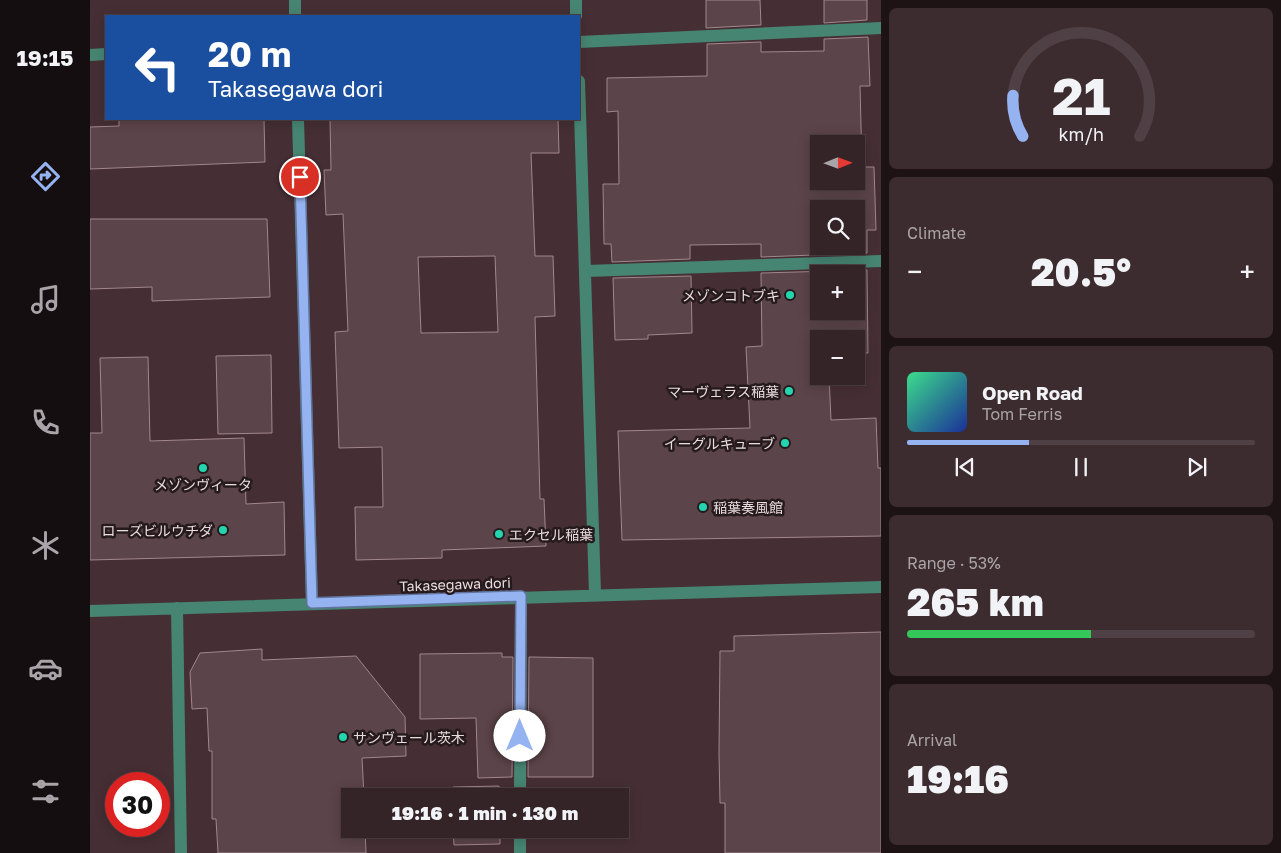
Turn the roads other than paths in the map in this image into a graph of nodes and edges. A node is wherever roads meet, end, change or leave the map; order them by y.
1 (295, 0) edge
2 (576, 0) edge
3 (295, 15) edge
4 (576, 15) edge
5 (881, 28) edge
6 (580, 42) edge
7 (105, 54) edge
8 (90, 55) edge
9 (580, 108) edge
10 (298, 120) edge
11 (881, 261) edge
12 (586, 271) junction
13 (881, 587) edge
14 (595, 594) junction
15 (521, 596) junction
16 (312, 603) junction
17 (177, 608) junction
18 (90, 611) edge
19 (520, 788) edge
20 (520, 838) edge
21 (181, 853) edge
22 (520, 853) edge

1 - 3 street
2 - 4 street
5 - 6 street
7 - 8 street
9 - 12 street
10 - 16 street
11 - 12 street
12 - 14 street
13 - 14 street, Takasegawa dori
14 - 15 street, Takasegawa dori
15 - 16 street, Takasegawa dori
15 - 19 street
16 - 17 street, Takasegawa dori
17 - 18 street, Takasegawa dori
17 - 21 street
20 - 22 street

